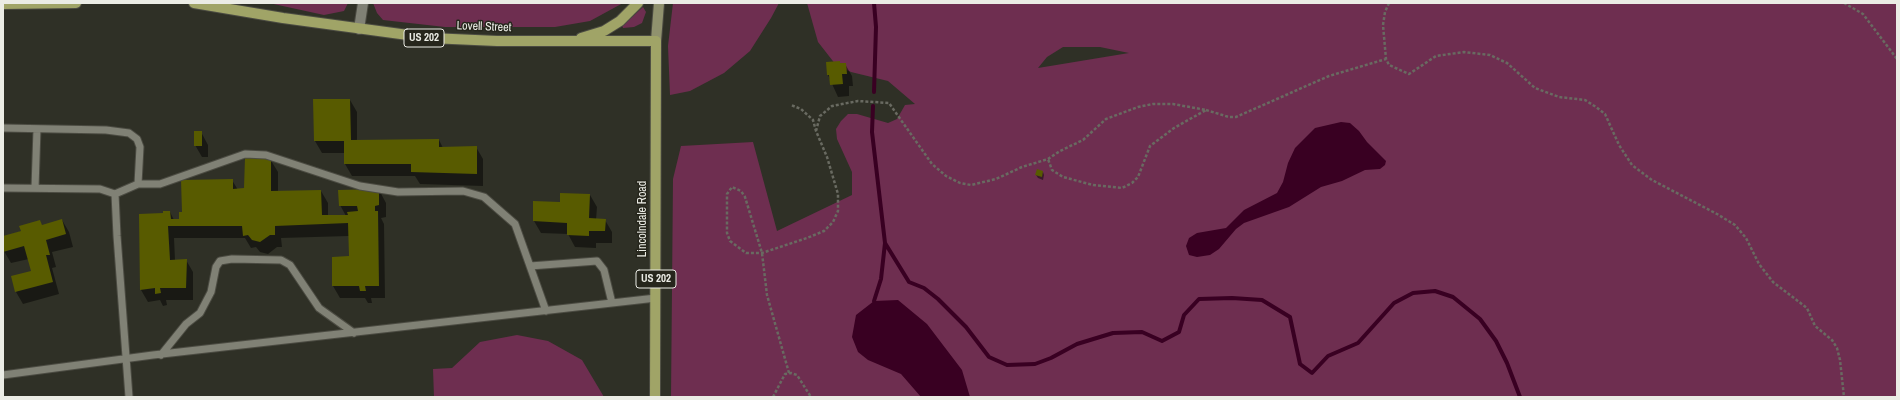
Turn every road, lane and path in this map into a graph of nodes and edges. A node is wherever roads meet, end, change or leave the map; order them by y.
1 (76, 3) edge
2 (194, 3) edge
3 (363, 3) edge
4 (638, 3) edge
5 (660, 3) edge
6 (1389, 3) edge
7 (1844, 3) edge
8 (3, 4) edge
9 (360, 29) junction
10 (563, 41) junction
11 (656, 41) junction
12 (1897, 59) edge
13 (1386, 60) junction
14 (791, 106) dead end
15 (1206, 110) junction
16 (3, 128) edge
17 (37, 129) junction
18 (816, 131) junction
19 (1048, 159) junction
20 (138, 184) junction
21 (3, 188) edge
22 (35, 188) junction
23 (115, 194) junction
24 (762, 252) junction
25 (530, 266) junction
26 (656, 298) junction
27 (612, 303) junction
28 (546, 311) junction
29 (354, 333) junction
30 (161, 355) junction
31 (127, 359) junction
32 (789, 373) junction
33 (3, 375) edge
34 (129, 397) edge
35 (655, 397) edge
36 (773, 397) edge
37 (811, 397) edge
38 (1844, 397) edge

1 - 8 main road
2 - 9 main road, Lovell Street / US 202
3 - 9 street
4 - 10 main road
5 - 11 main road
6 - 13 path
7 - 12 path
9 - 10 main road, Lovell Street / US 202
10 - 11 main road, Lovell Street / US 202
11 - 26 main road, Lincolndale Road / US 202
13 - 15 path
13 - 38 path
14 - 18 path
15 - 19 path
15 - 19 path
16 - 17 lane
17 - 20 lane
17 - 22 lane
18 - 19 path
18 - 24 path
20 - 23 lane
20 - 25 lane
21 - 22 lane
22 - 23 lane
23 - 31 lane
24 - 24 path
24 - 32 path
25 - 27 lane
25 - 28 lane
26 - 27 lane
26 - 35 main road, Lincolndale Road / US 202
27 - 28 lane
28 - 29 lane
29 - 30 lane
29 - 30 lane
30 - 31 lane
31 - 33 lane
31 - 34 lane
32 - 36 path
32 - 37 path

